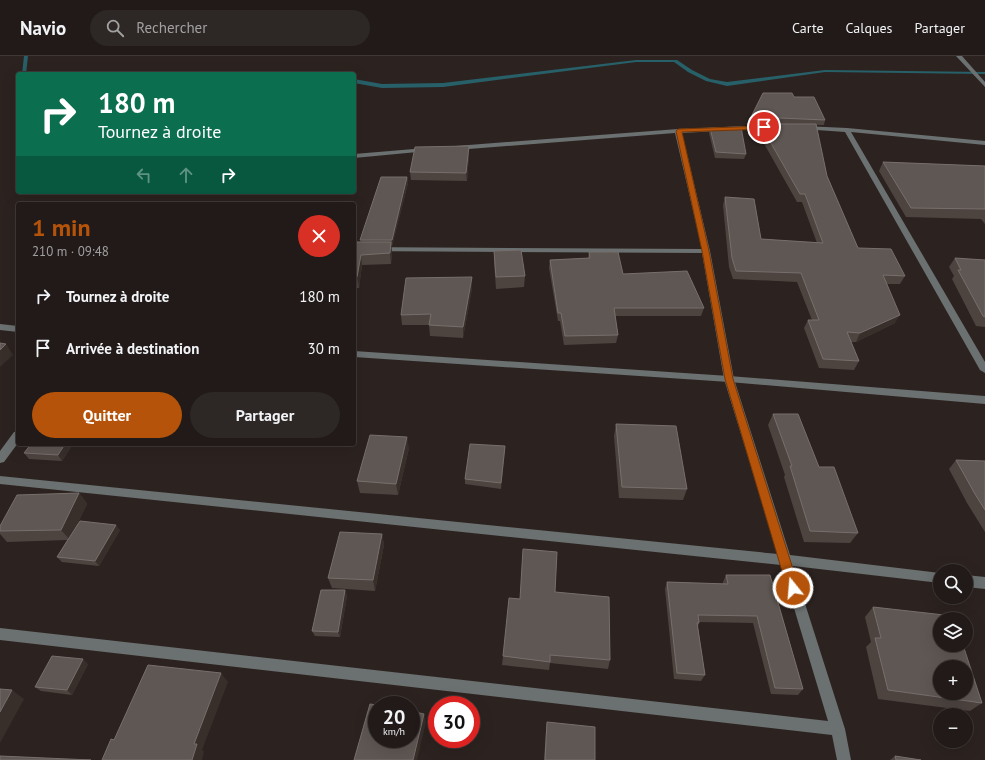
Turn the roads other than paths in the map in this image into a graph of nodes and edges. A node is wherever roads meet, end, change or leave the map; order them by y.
1 (959, 56) edge
2 (985, 85) edge
3 (778, 127) edge
4 (793, 128) edge
5 (847, 130) junction
6 (678, 131) junction
7 (985, 143) edge
8 (449, 148) edge
9 (433, 150) edge
10 (356, 156) edge
11 (356, 249) edge
12 (706, 251) junction
13 (0, 327) edge
14 (16, 329) edge
15 (356, 354) edge
16 (985, 370) edge
17 (729, 379) junction
18 (985, 400) edge
19 (16, 438) edge
20 (0, 459) edge
21 (0, 480) edge
22 (784, 560) junction
23 (933, 577) edge
24 (973, 582) edge
25 (985, 583) edge
26 (0, 634) edge
27 (838, 729) junction
28 (844, 760) edge

1 - 2 street
3 - 6 street
4 - 5 street
5 - 7 street
5 - 16 street
6 - 8 street
6 - 12 street
9 - 10 street
11 - 12 street
12 - 17 street
13 - 14 street
15 - 17 street
17 - 18 street
17 - 22 street
19 - 20 street
21 - 22 street
22 - 23 street
22 - 27 street
24 - 25 street
26 - 27 street
27 - 28 street

